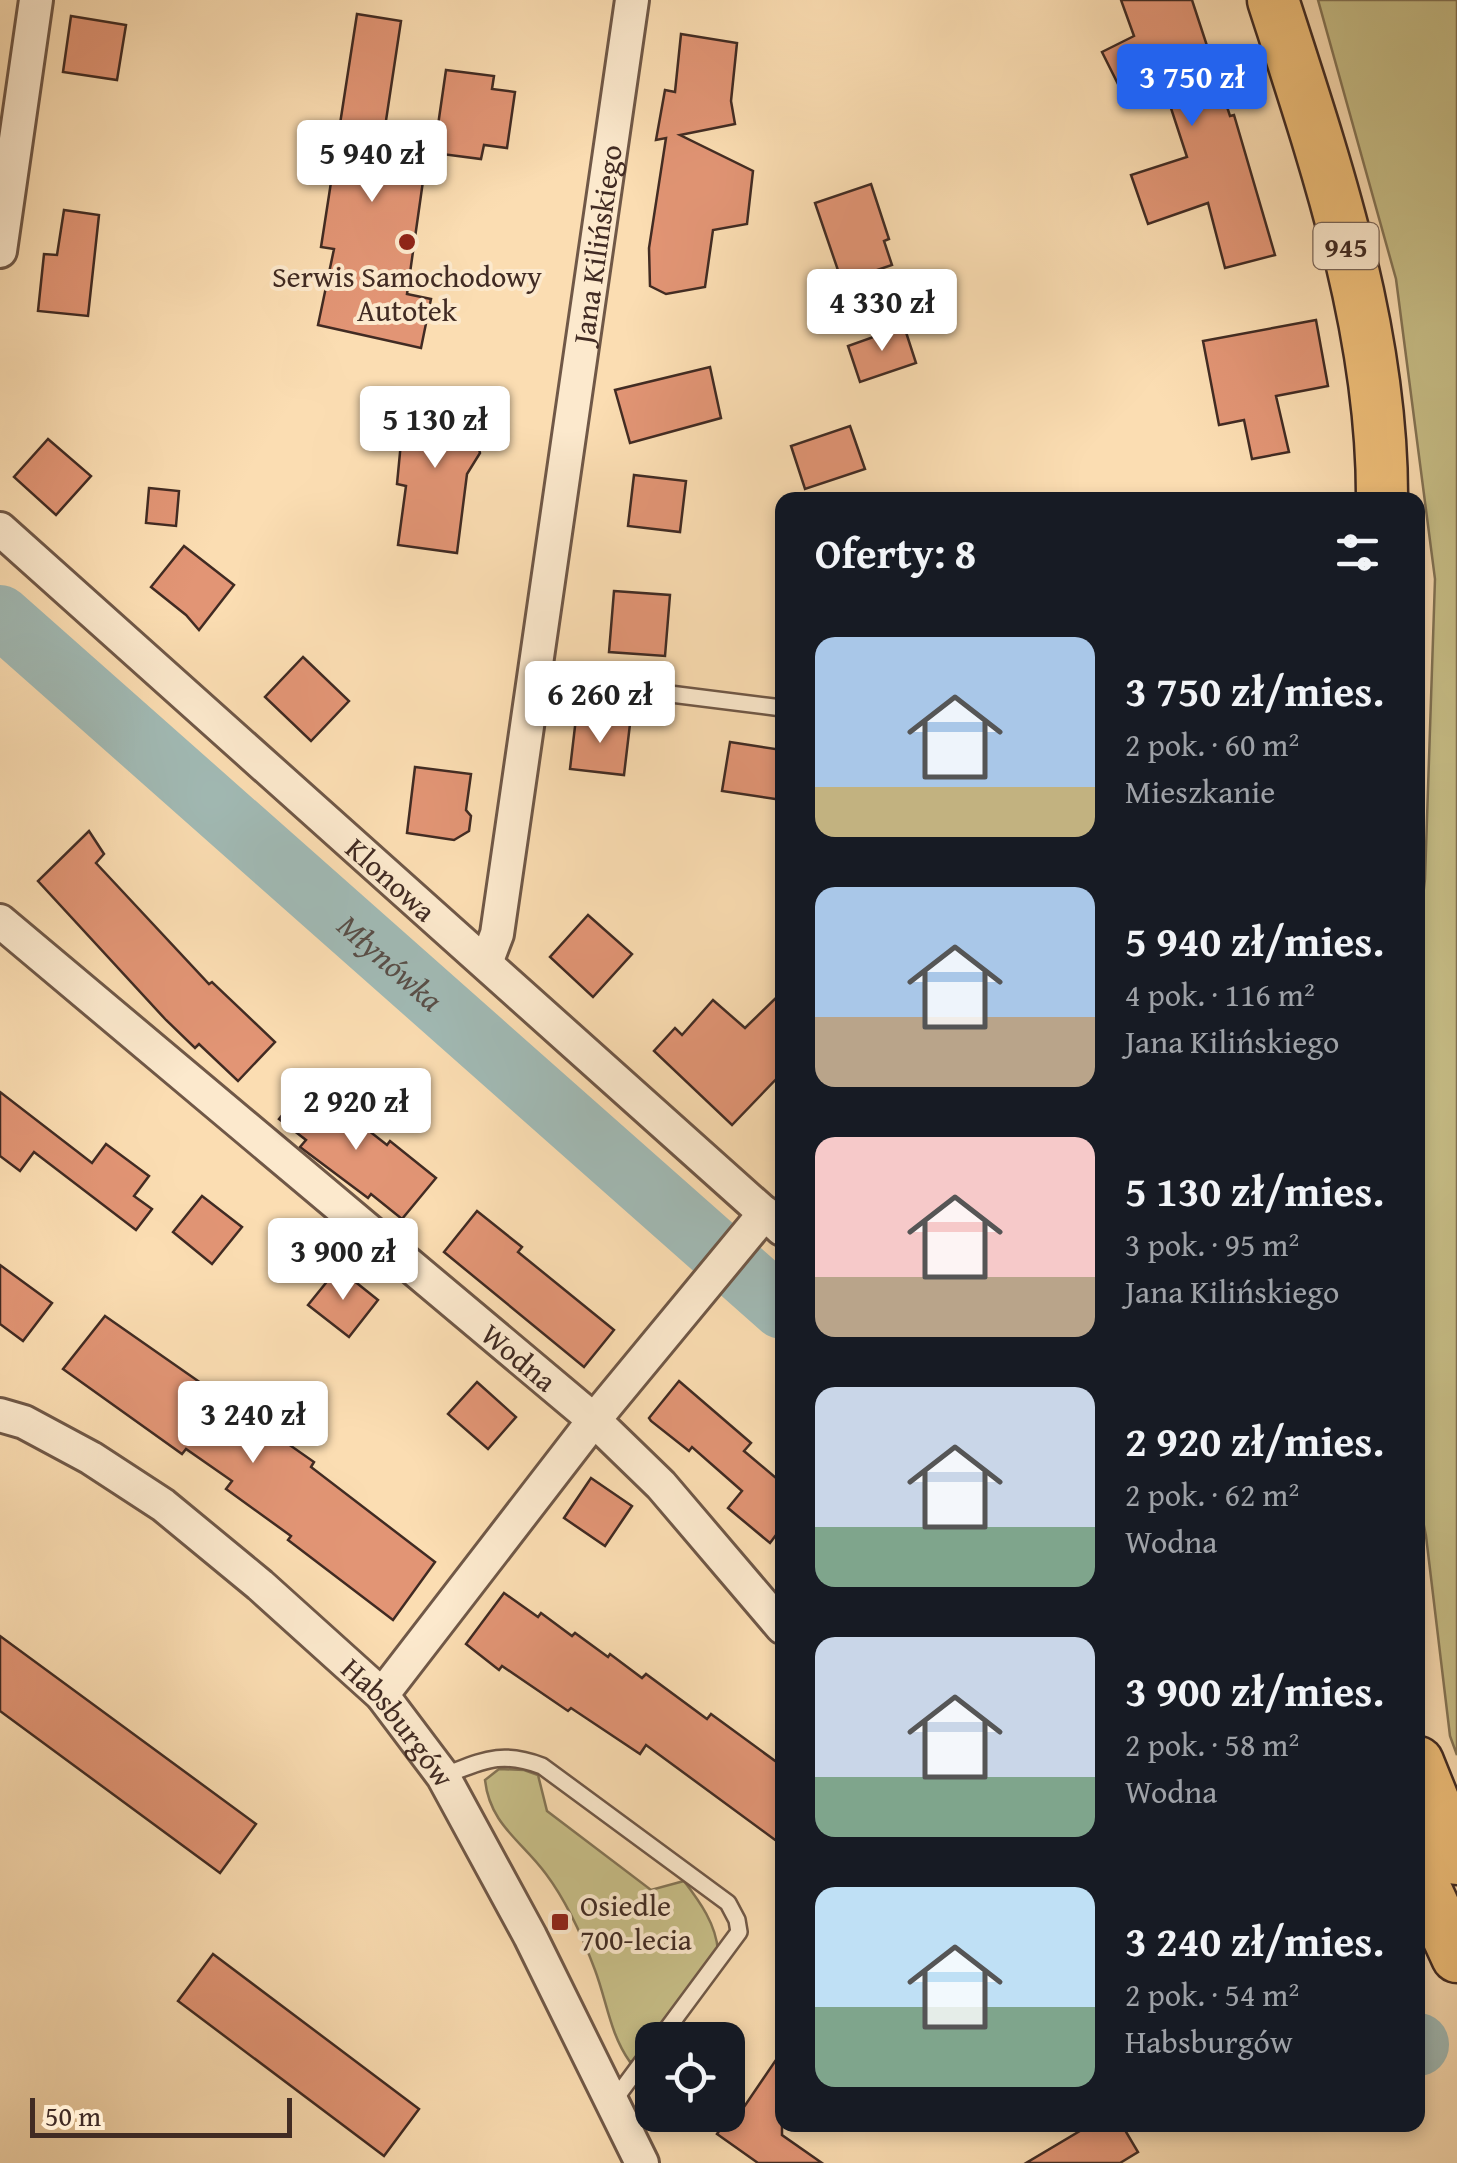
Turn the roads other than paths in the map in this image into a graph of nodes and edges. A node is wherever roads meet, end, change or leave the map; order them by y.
1 (36, 0) edge
2 (632, 0) edge
3 (1273, 0) edge
4 (0, 250) edge
5 (1381, 492) edge
6 (0, 529) edge
7 (535, 677) junction
8 (775, 707) edge
9 (0, 922) edge
10 (486, 962) junction
11 (774, 1221) edge
12 (0, 1414) edge
13 (594, 1420) junction
14 (775, 1620) edge
15 (382, 1694) junction
16 (443, 1776) junction
17 (1425, 1831) edge
18 (1429, 1870) edge
19 (1457, 1957) edge
20 (672, 2022) edge
21 (635, 2072) edge
22 (612, 2103) junction
23 (642, 2163) edge

1 - 4 street
2 - 7 street, Jana Kilińskiego
3 - 5 main road, 945
6 - 10 street, Klonowa
7 - 8 lane
7 - 10 street, Jana Kilińskiego
9 - 13 street, Wodna
10 - 11 street, Klonowa
11 - 13 street
12 - 15 street, Habsburgów
13 - 14 street, Wodna
13 - 15 street
15 - 16 street, Habsburgów
16 - 20 lane
16 - 22 street, Habsburgów
17 - 18 main road
18 - 19 main road
21 - 22 lane
22 - 23 street, Habsburgów

